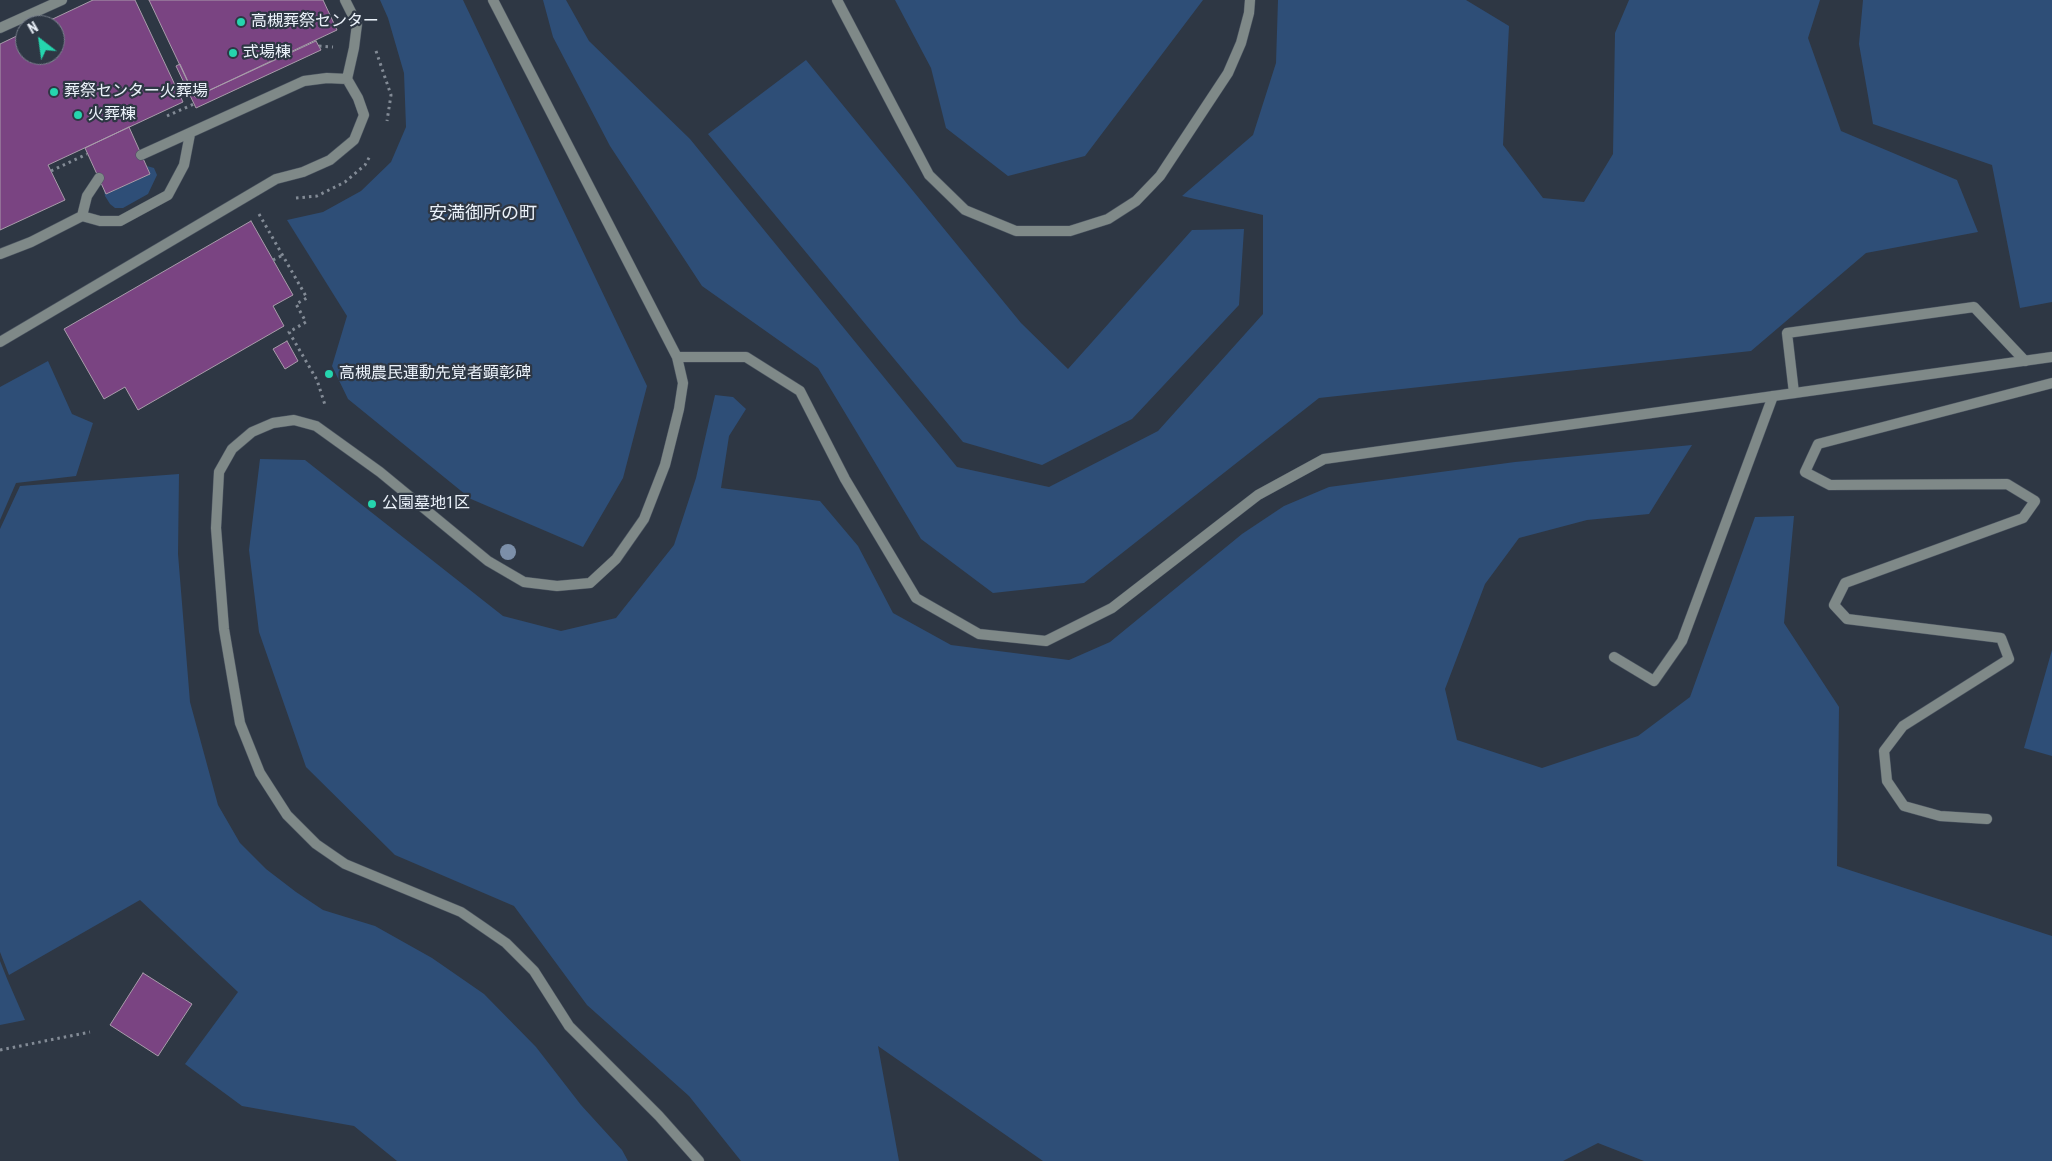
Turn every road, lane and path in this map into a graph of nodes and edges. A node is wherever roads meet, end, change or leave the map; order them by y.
1 (62, 0) edge
2 (345, 0) edge
3 (493, 0) edge
4 (837, 0) edge
5 (1250, 0) edge
6 (0, 28) edge
7 (347, 79) junction
8 (190, 134) junction
9 (87, 154) dead end
10 (141, 155) dead end
11 (51, 170) dead end
12 (99, 178) dead end
13 (264, 208) dead end
14 (82, 216) junction
15 (0, 254) edge
16 (283, 255) junction
17 (273, 260) dead end
18 (0, 342) edge
19 (676, 357) junction
20 (2052, 357) edge
21 (2024, 361) junction
22 (317, 380) dead end
23 (2052, 383) edge
24 (1794, 393) junction
25 (1773, 396) junction
26 (1614, 657) dead end
27 (1987, 819) dead end
28 (90, 1032) dead end
29 (0, 1050) edge
30 (700, 1161) edge

1 - 6 street
2 - 7 street
3 - 19 street
4 - 5 street
7 - 8 street
7 - 18 street
8 - 10 street
8 - 14 street
9 - 11 path
12 - 14 street
13 - 16 path
14 - 15 street
16 - 17 path
16 - 22 path
19 - 25 street
19 - 30 street
20 - 21 street
21 - 24 street
21 - 24 street
23 - 27 street
24 - 25 street
25 - 26 street
28 - 29 path

